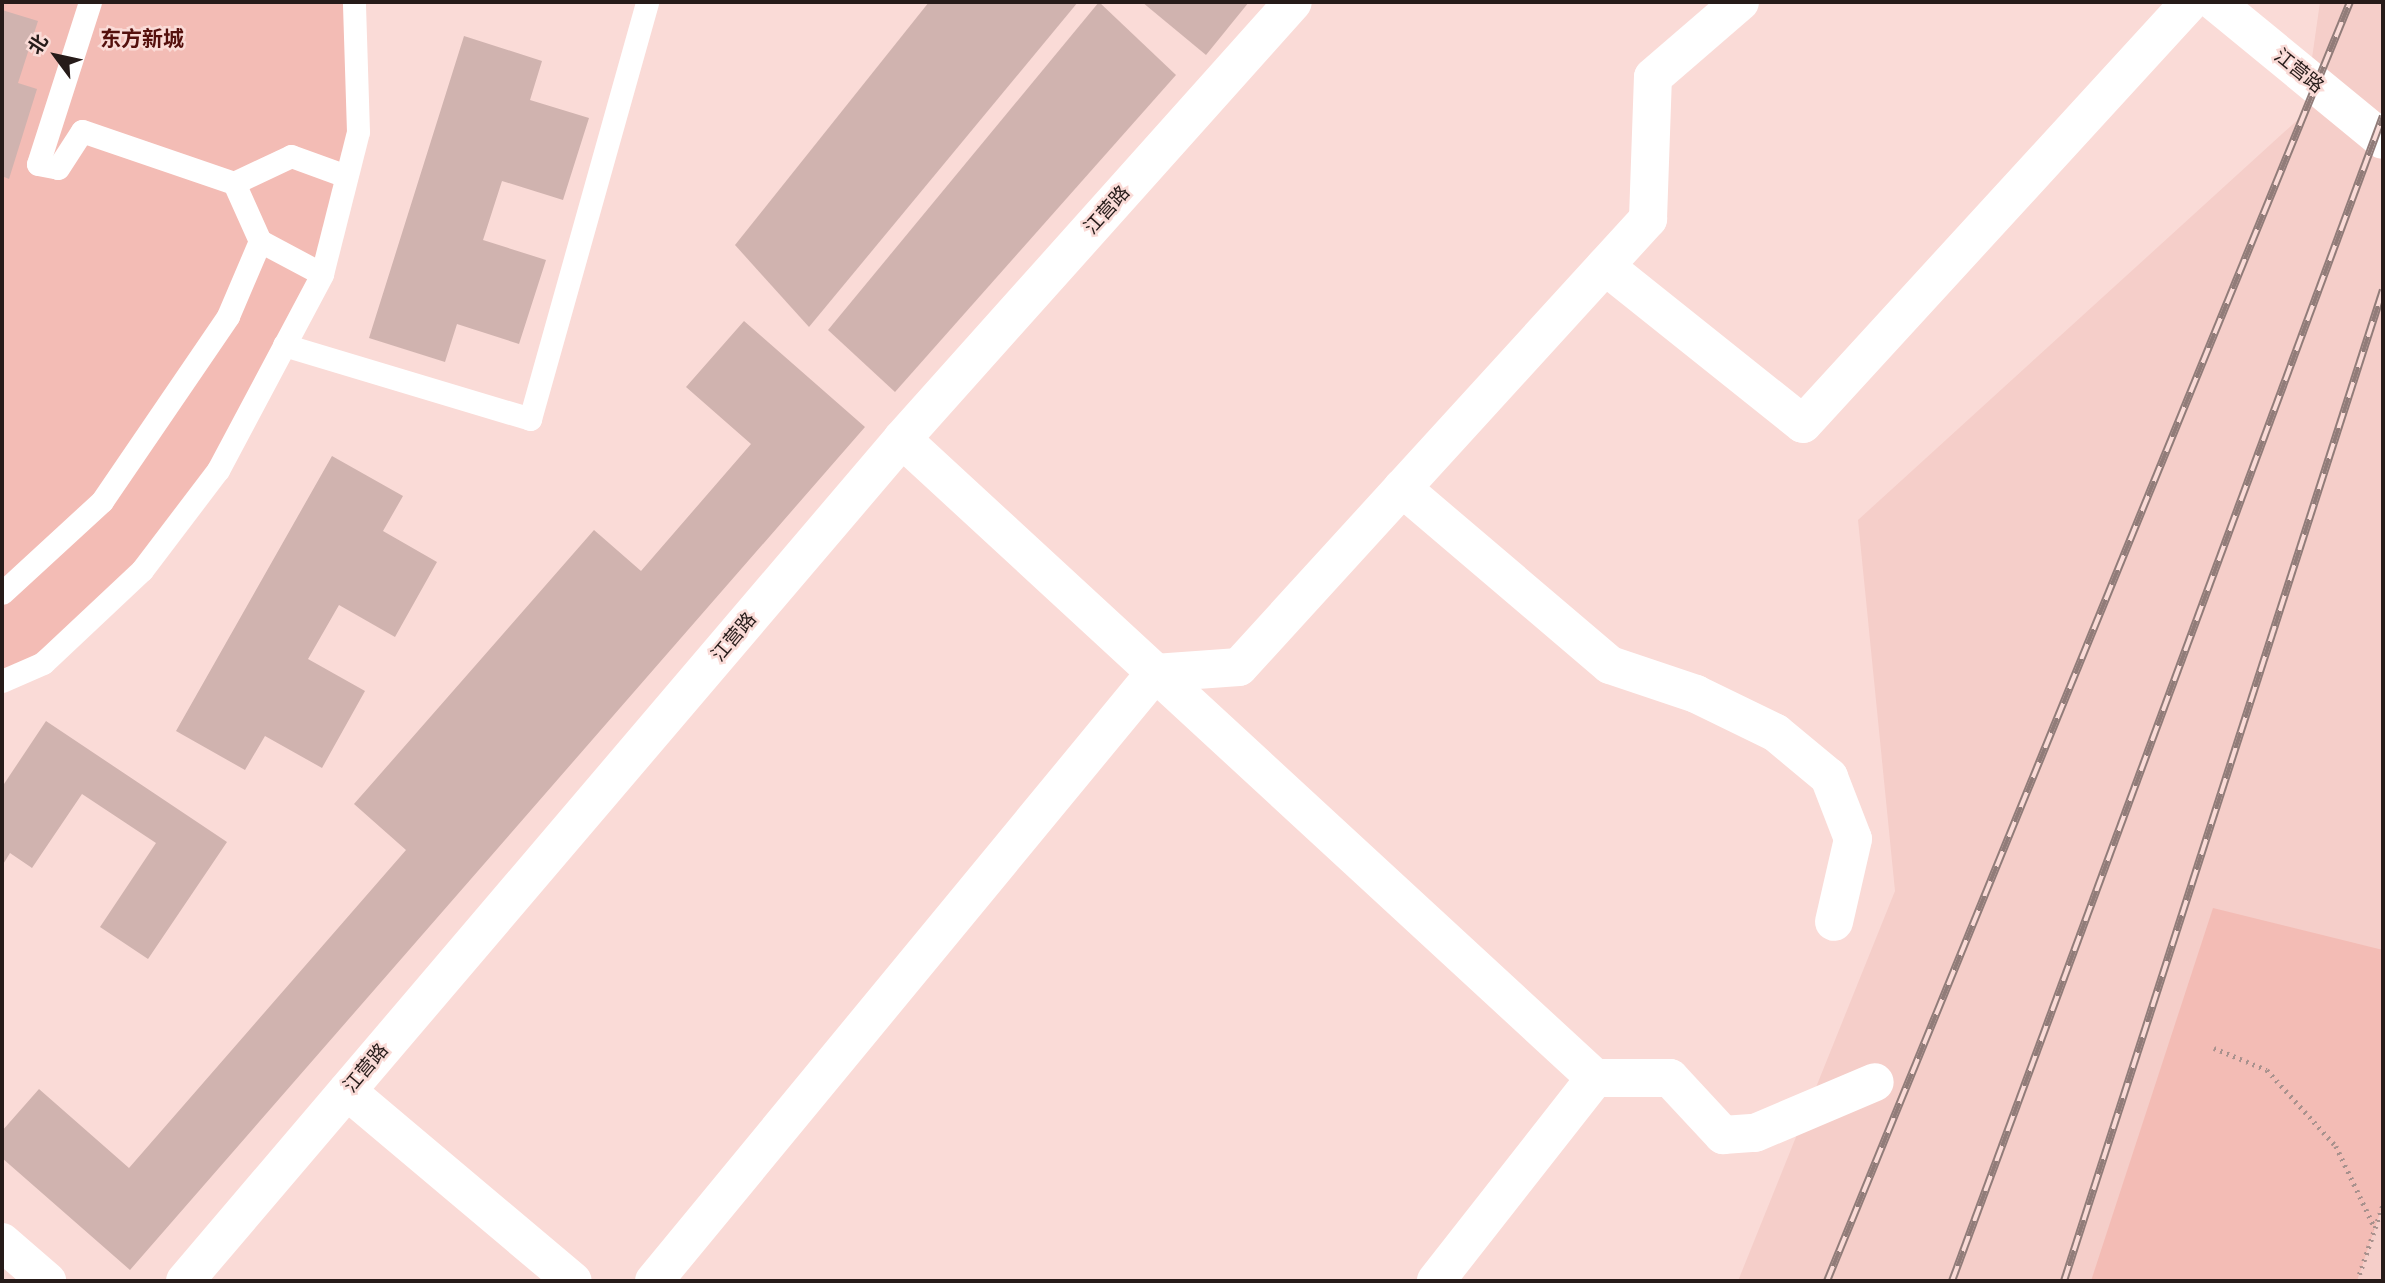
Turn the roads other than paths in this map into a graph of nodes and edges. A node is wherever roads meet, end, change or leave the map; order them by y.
1 (90, 2) edge
2 (354, 2) edge
3 (647, 2) edge
4 (1293, 2) edge
5 (1740, 2) edge
6 (2190, 2) edge
7 (2215, 2) edge
8 (2383, 140) edge
9 (346, 176) junction
10 (234, 183) junction
11 (260, 241) junction
12 (1605, 266) junction
13 (323, 274) junction
14 (284, 345) junction
15 (902, 439) junction
16 (1402, 488) junction
17 (2, 593) edge
18 (1155, 673) junction
19 (2, 681) edge
20 (1833, 922) dead end
21 (1595, 1078) junction
22 (1875, 1082) dead end
23 (347, 1091) junction
24 (2, 1242) edge
25 (47, 1281) edge
26 (185, 1281) edge
27 (573, 1281) edge
28 (654, 1281) edge
29 (1436, 1281) edge

1 - 10 lane
2 - 9 lane
3 - 14 lane
4 - 15 street, 江营路
5 - 12 street
6 - 12 street
7 - 8 street, 江营路
9 - 10 lane
9 - 13 lane
10 - 11 lane
11 - 13 lane
11 - 17 lane
12 - 16 street
13 - 14 lane
14 - 19 lane
15 - 18 street
15 - 23 street, 江营路
16 - 18 street
16 - 20 street
18 - 21 street
18 - 28 street
21 - 22 street
21 - 29 street
23 - 26 street, 江营路
23 - 27 street
24 - 25 street

